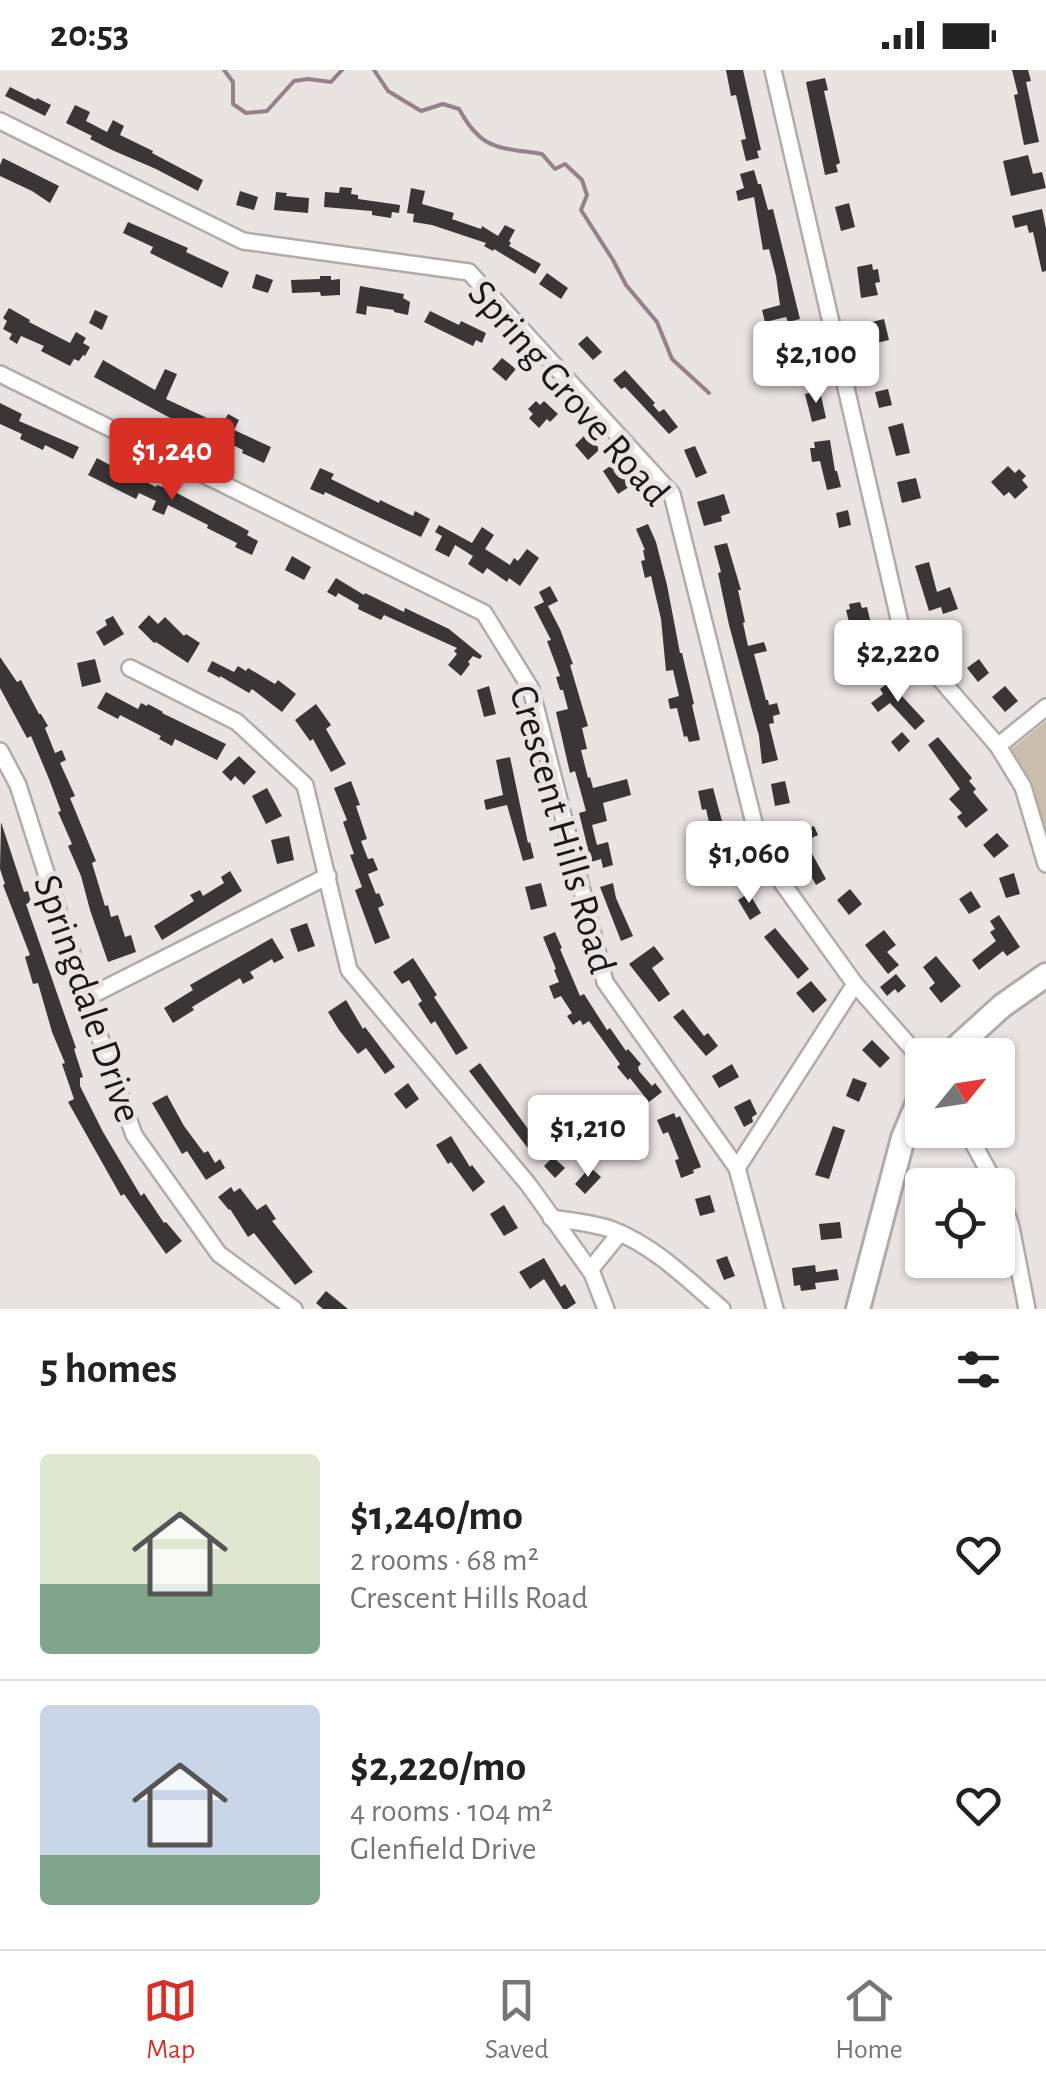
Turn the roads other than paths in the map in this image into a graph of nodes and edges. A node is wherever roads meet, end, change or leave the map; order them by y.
1 (773, 70) edge
2 (0, 121) edge
3 (0, 374) edge
4 (130, 668) dead end
5 (1046, 707) edge
6 (998, 746) junction
7 (0, 751) edge
8 (1046, 864) edge
9 (328, 876) junction
10 (1046, 975) edge
11 (855, 984) junction
12 (86, 998) junction
13 (967, 1038) edge
14 (905, 1041) edge
15 (905, 1133) edge
16 (737, 1168) junction
17 (551, 1218) junction
18 (620, 1234) junction
19 (1015, 1247) edge
20 (590, 1270) junction
21 (294, 1309) edge
22 (606, 1309) edge
23 (722, 1309) edge
24 (775, 1309) edge
25 (858, 1309) edge
26 (1027, 1309) edge

1 - 6 street
2 - 11 street, Spring Grove Road
3 - 16 street, Crescent Hills Road
4 - 9 street
5 - 6 street
6 - 8 street
7 - 12 street, Springdale Drive
9 - 12 street
9 - 17 street
10 - 13 main road
11 - 14 street, Spring Grove Road
11 - 16 street
12 - 21 street, Springdale Drive
15 - 25 main road
16 - 24 street, Crescent Hills Road
17 - 18 street
17 - 20 street
18 - 20 street
18 - 23 street
19 - 26 street
20 - 22 street

